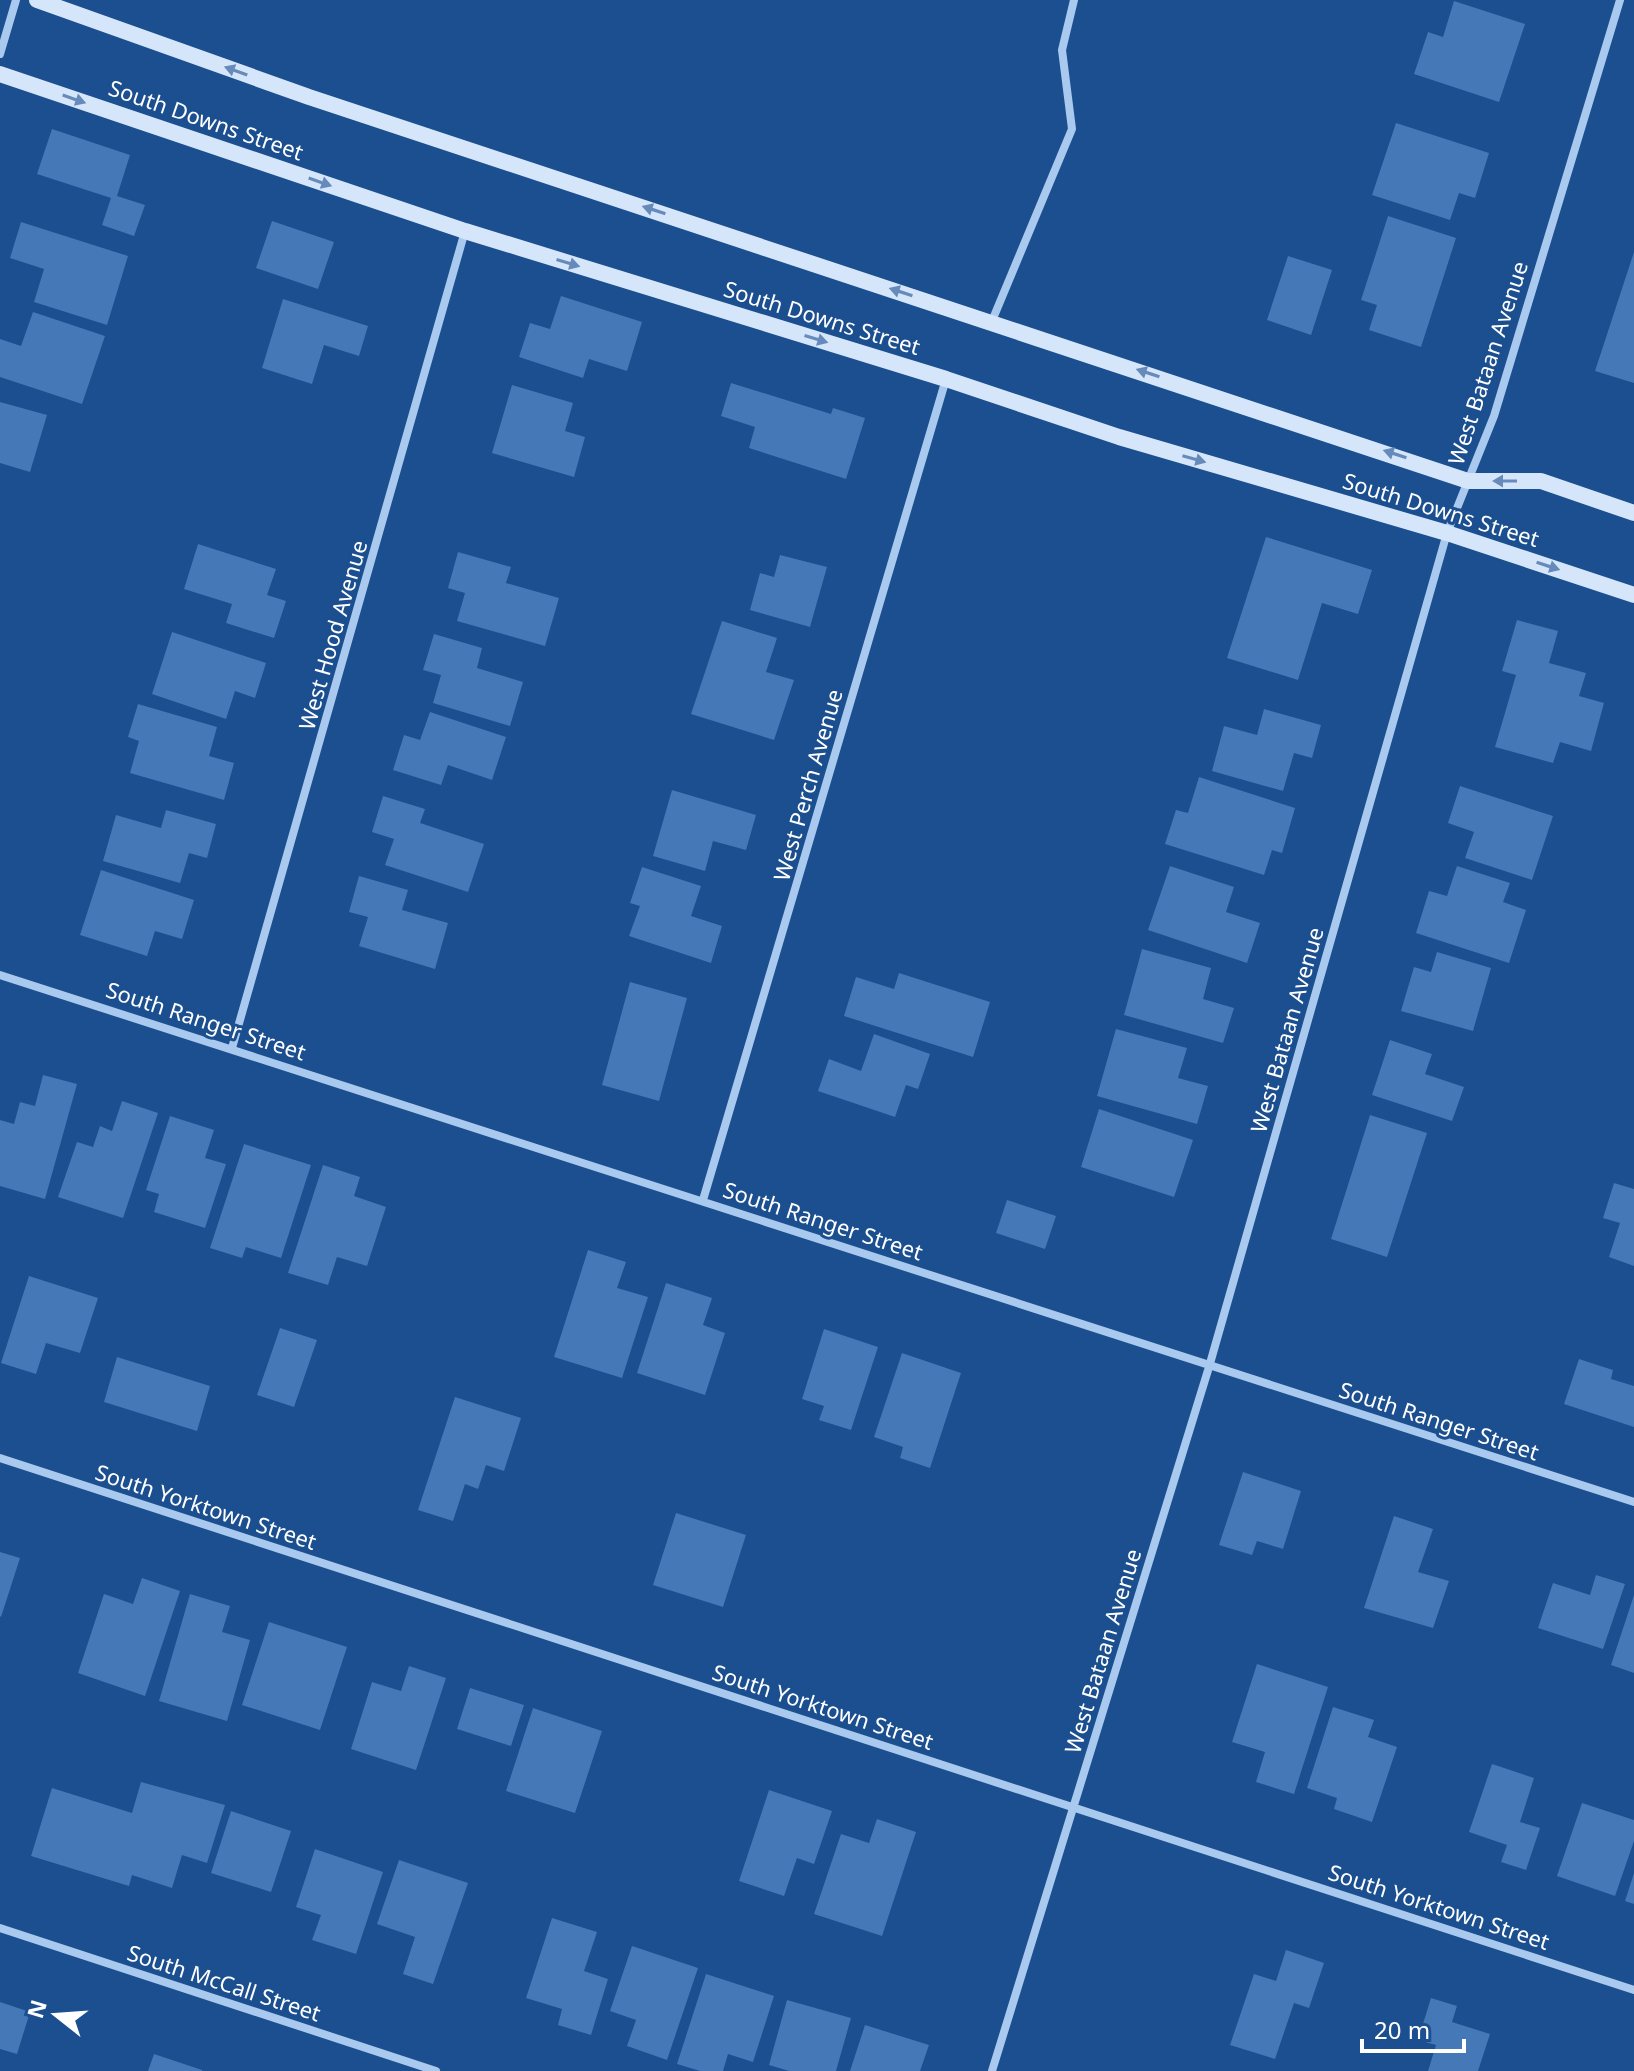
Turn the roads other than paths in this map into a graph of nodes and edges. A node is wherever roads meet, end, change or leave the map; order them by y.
1 (16, 0) edge
2 (37, 0) edge
3 (1074, 0) edge
4 (1620, 0) edge
5 (0, 54) edge
6 (0, 74) edge
7 (465, 231) junction
8 (992, 321) junction
9 (946, 379) junction
10 (1468, 481) junction
11 (1634, 513) edge
12 (1447, 533) junction
13 (1634, 595) edge
14 (0, 975) edge
15 (232, 1048) junction
16 (703, 1200) junction
17 (1209, 1367) junction
18 (0, 1458) edge
19 (1634, 1502) edge
20 (1073, 1808) junction
21 (0, 1928) edge
22 (1634, 1990) edge
23 (436, 2071) edge
24 (992, 2071) edge

1 - 5 street
8 -> 2 main road, South Downs Street
3 - 8 street
4 - 10 street, West Bataan Avenue
6 -> 7 main road, South Downs Street
7 -> 9 main road, South Downs Street
7 - 15 street, West Hood Avenue
10 -> 8 main road, South Downs Street
9 -> 12 main road, South Downs Street
9 - 16 street, West Perch Avenue
11 -> 10 main road, South Downs Street
10 - 12 street, West Bataan Avenue
12 -> 13 main road, South Downs Street
12 - 17 street, West Bataan Avenue
14 - 15 street, South Ranger Street
15 - 16 street, South Ranger Street
16 - 17 street, South Ranger Street
17 - 19 street, South Ranger Street
17 - 20 street, West Bataan Avenue
18 - 20 street, South Yorktown Street
20 - 22 street, South Yorktown Street
20 - 24 street, West Bataan Avenue
21 - 23 street, South McCall Street

